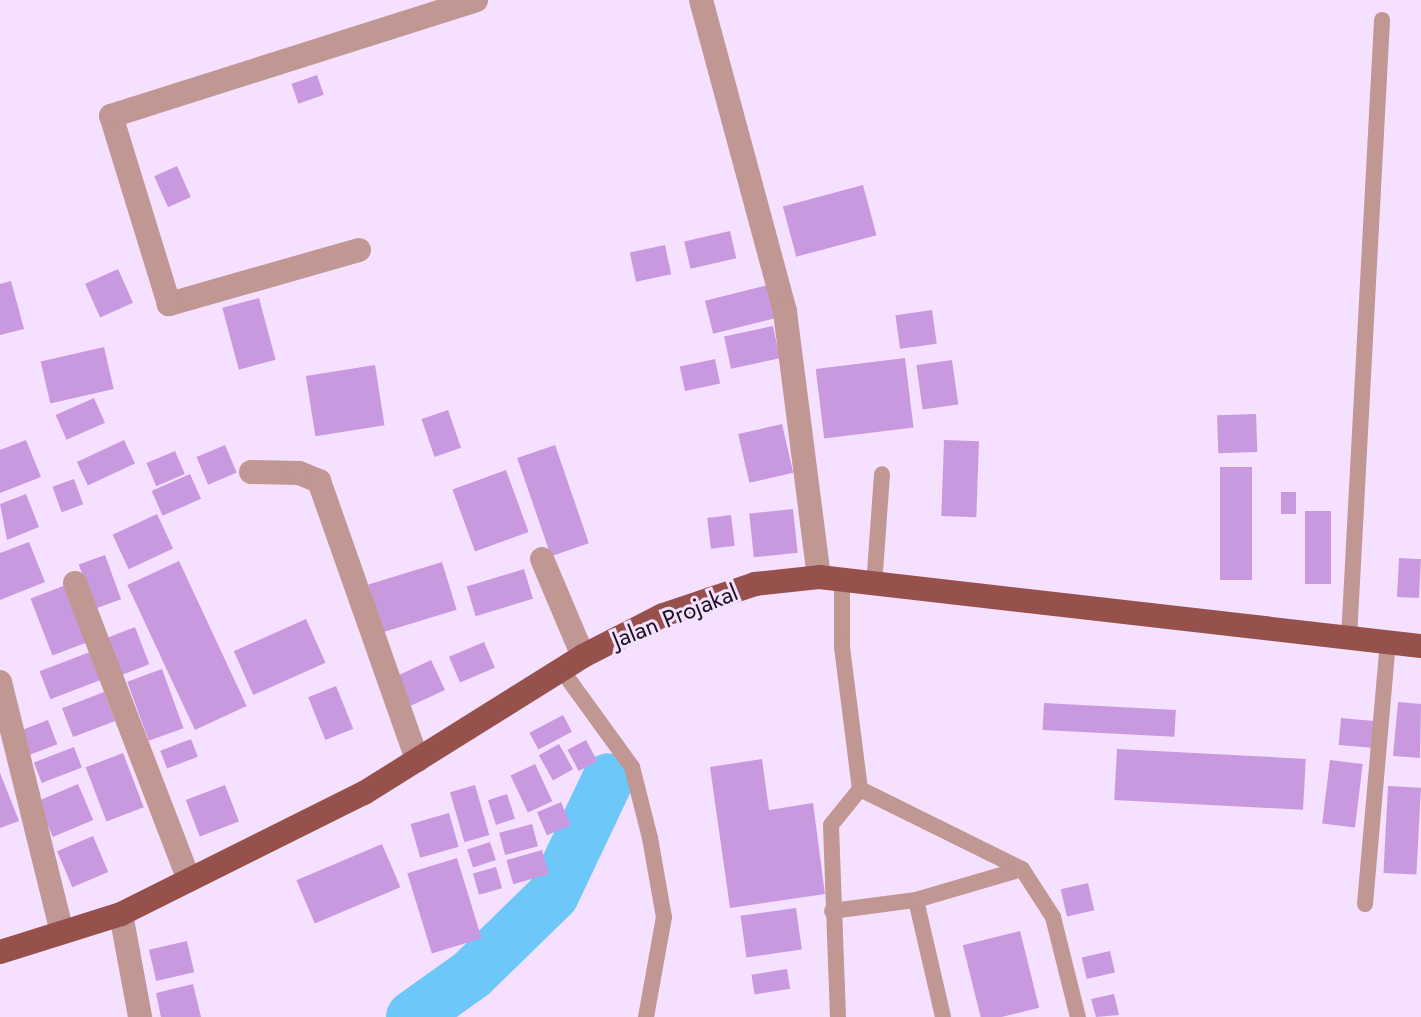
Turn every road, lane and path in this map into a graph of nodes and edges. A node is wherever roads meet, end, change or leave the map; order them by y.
1 (476, 0) edge
2 (701, 0) edge
3 (1382, 20) dead end
4 (359, 250) dead end
5 (251, 472) dead end
6 (882, 474) dead end
7 (542, 559) dead end
8 (831, 580) junction
9 (75, 583) dead end
10 (874, 586) junction
11 (1349, 638) junction
12 (1388, 642) junction
13 (1421, 646) edge
14 (583, 656) junction
15 (561, 669) junction
16 (0, 682) edge
17 (417, 760) junction
18 (860, 789) junction
19 (1022, 869) junction
20 (189, 880) junction
21 (916, 900) junction
22 (1365, 904) dead end
23 (832, 911) junction
24 (121, 914) junction
25 (62, 932) junction
26 (0, 952) edge
27 (140, 1017) edge
28 (646, 1017) edge
29 (838, 1017) edge
30 (943, 1017) edge
31 (1078, 1017) edge

1 - 4 street
2 - 8 street
3 - 11 lane
5 - 17 street
6 - 10 lane
7 - 14 street
8 - 10 main road, Jalan Projakal
8 - 14 main road, Jalan Projakal
8 - 18 lane
9 - 20 street
10 - 11 main road, Jalan Projakal
11 - 12 main road, Jalan Projakal
12 - 13 main road, Jalan Projakal
12 - 22 lane
14 - 15 main road, Jalan Projakal
15 - 17 main road, Jalan Projakal
15 - 28 lane
16 - 25 street
17 - 20 main road, Jalan Projakal
18 - 19 lane
18 - 23 lane
19 - 21 lane
19 - 31 lane
20 - 24 main road, Jalan Projakal
21 - 23 lane
21 - 30 lane
23 - 29 lane
24 - 25 main road, Jalan Projakal
24 - 27 street
25 - 26 main road, Jalan Projakal

